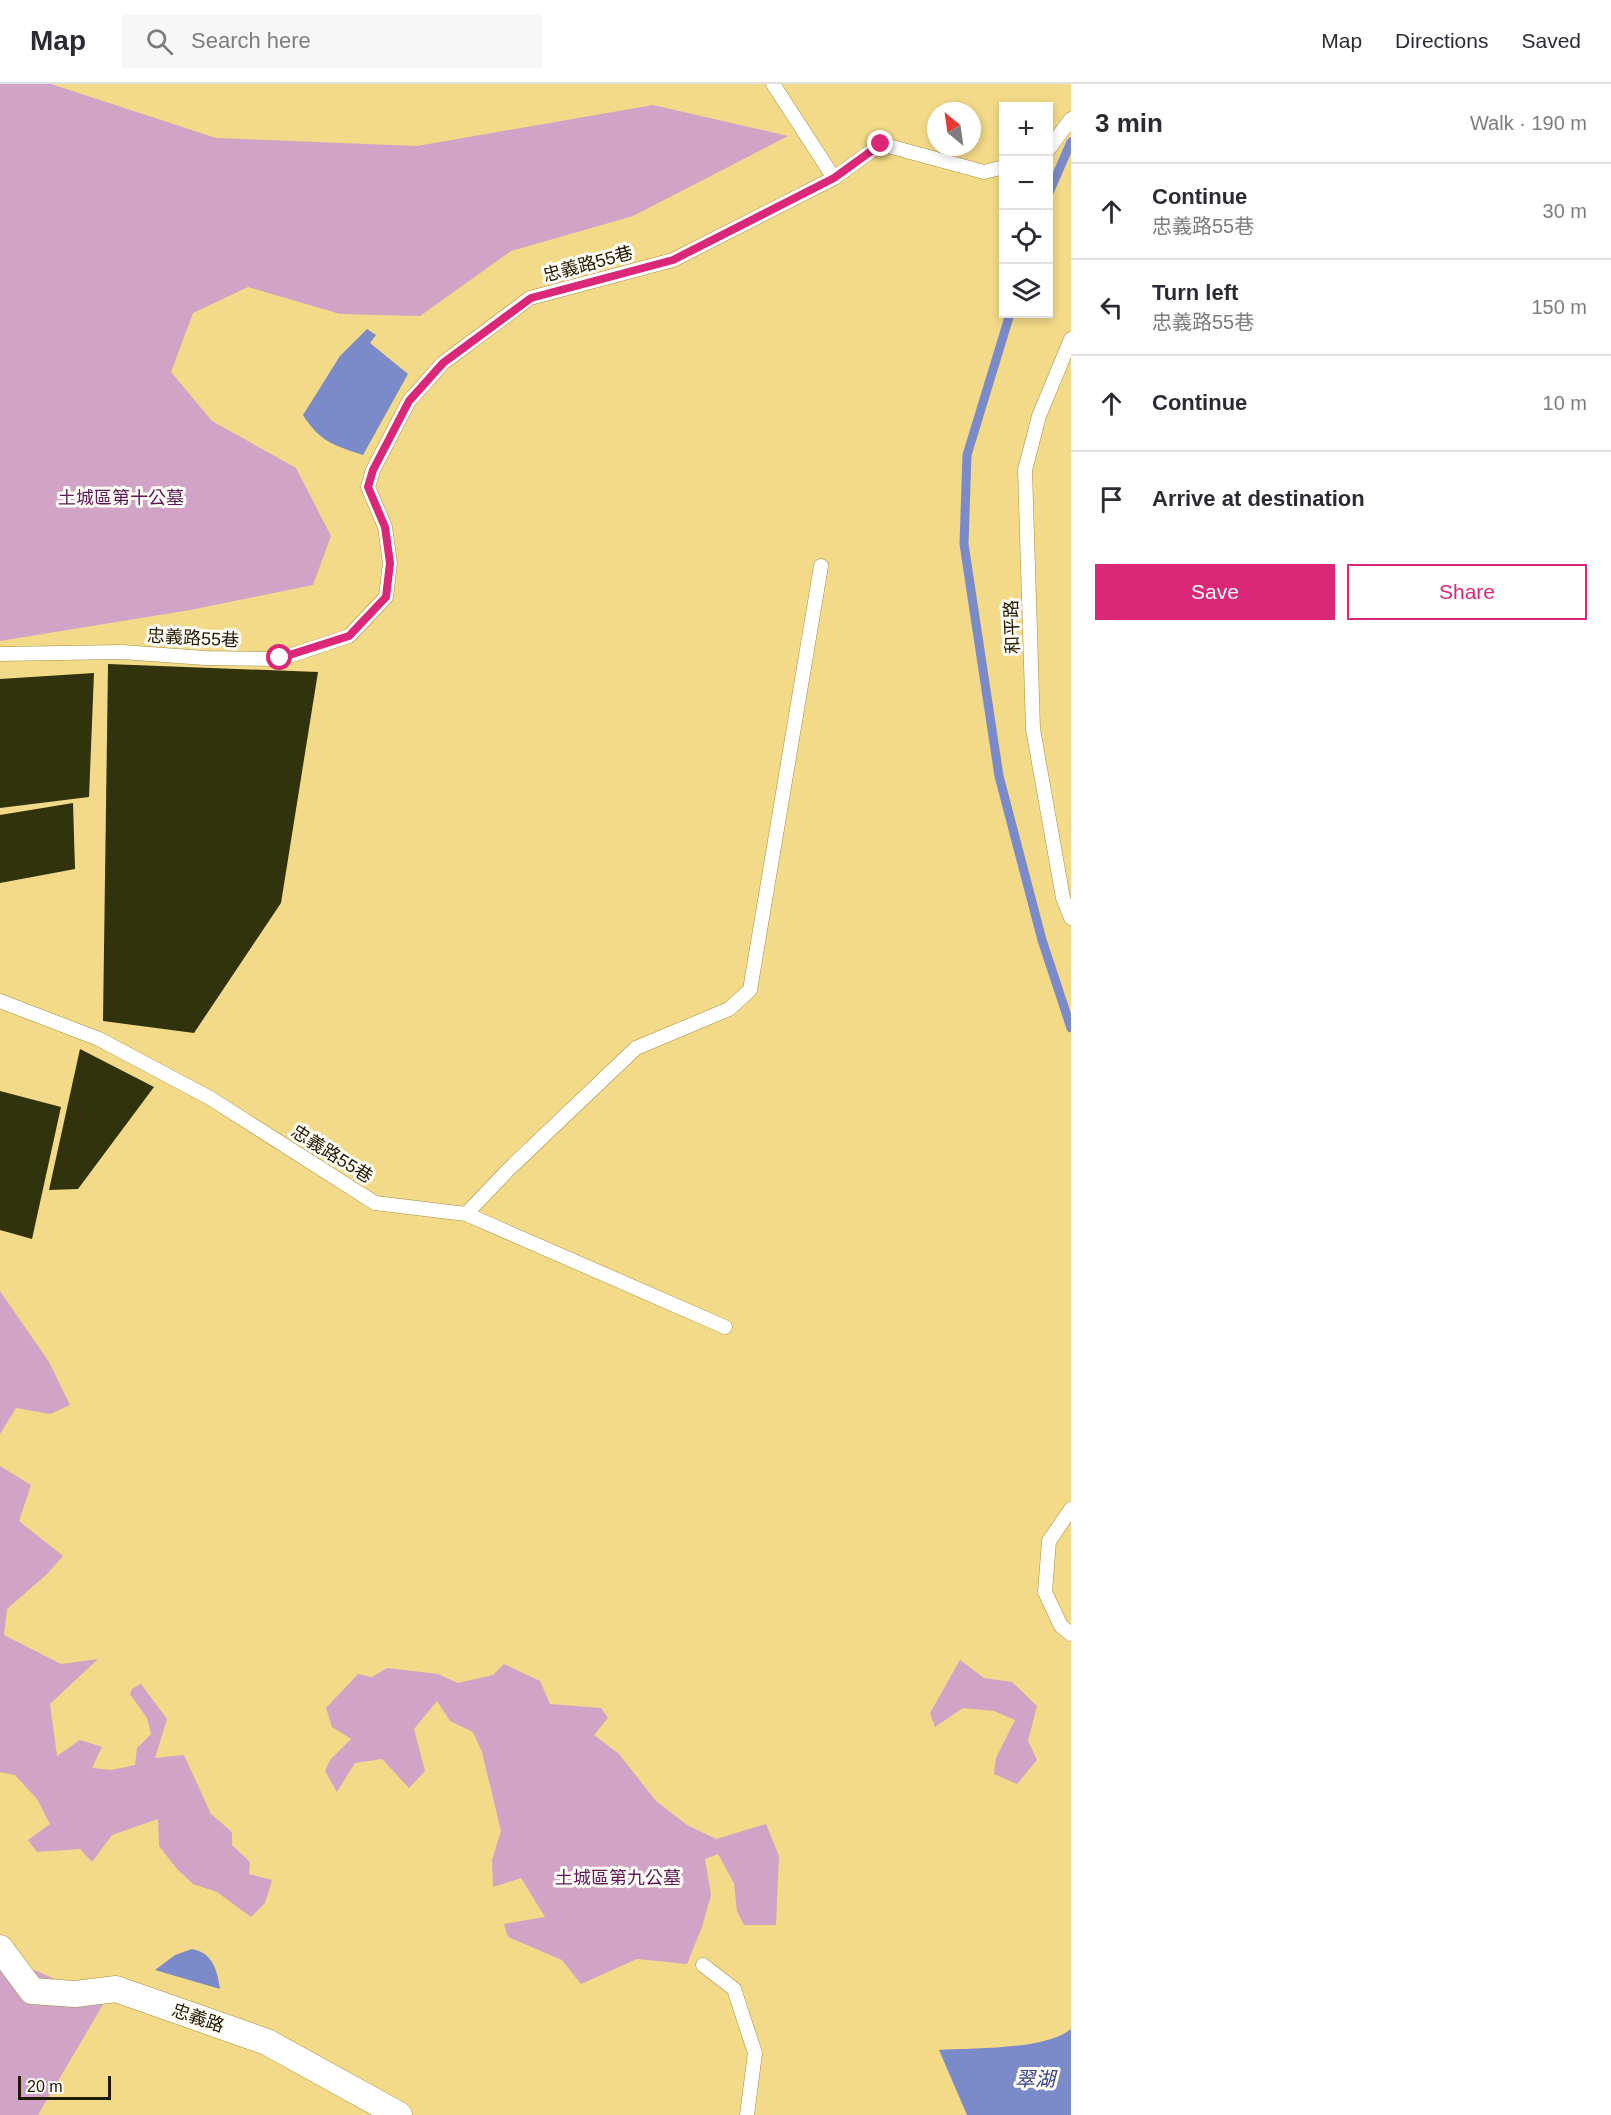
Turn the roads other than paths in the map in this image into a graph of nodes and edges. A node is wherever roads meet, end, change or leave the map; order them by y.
1 (773, 84) edge
2 (1071, 119) edge
3 (1053, 143) edge
4 (999, 168) edge
5 (834, 178) junction
6 (1071, 339) edge
7 (821, 566) dead end
8 (0, 654) edge
9 (1071, 918) edge
10 (0, 1001) edge
11 (466, 1214) junction
12 (724, 1327) dead end
13 (1071, 1509) edge
14 (1071, 1634) edge
15 (0, 1948) edge
16 (704, 1965) dead end
17 (399, 2115) edge
18 (747, 2115) edge

1 - 5 lane
2 - 3 lane
4 - 5 lane, 忠義路55巷
5 - 8 lane, 忠義路55巷
6 - 9 lane, 和平路
7 - 11 lane
10 - 11 lane, 忠義路55巷
11 - 12 lane, 忠義路55巷
13 - 14 lane
15 - 17 street, 忠義路
16 - 18 lane

